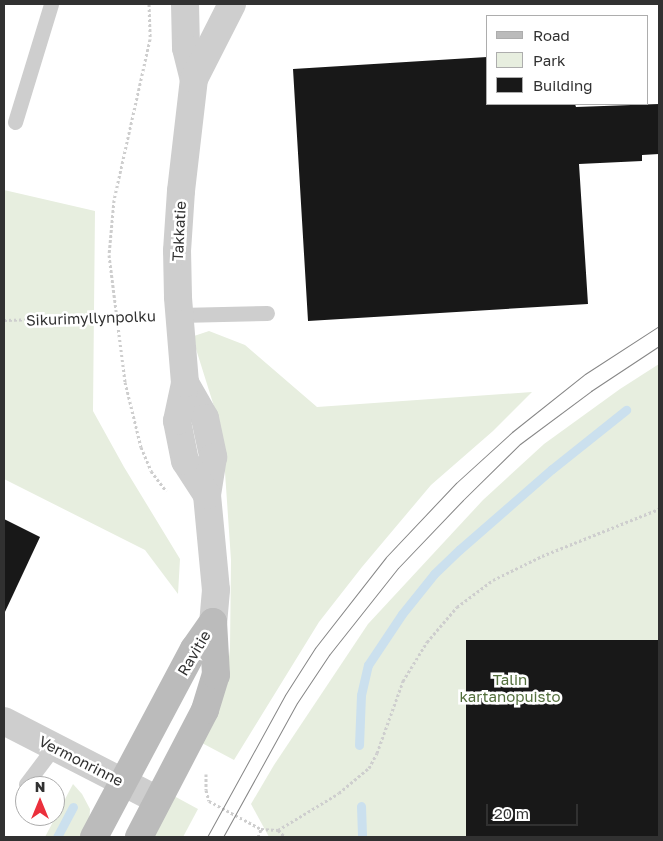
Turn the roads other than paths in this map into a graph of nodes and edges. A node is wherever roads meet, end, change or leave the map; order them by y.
1 (51, 4) edge
2 (185, 4) edge
3 (232, 4) edge
4 (194, 79) junction
5 (15, 122) dead end
6 (267, 313) dead end
7 (179, 315) junction
8 (213, 622) junction
9 (4, 721) edge
10 (54, 747) junction
11 (32, 776) edge
12 (123, 782) junction
13 (158, 800) junction
14 (94, 837) edge
15 (139, 837) edge

1 - 5 lane
2 - 4 street, Takkatie
3 - 4 street, Takkatie
4 - 7 street, Takkatie
6 - 7 lane
7 - 8 street, Takkatie
8 - 12 street, Ravitie
8 - 13 street, Ravitie
9 - 10 street, Vermonrinne
10 - 11 lane
10 - 12 street, Vermonrinne
12 - 13 street, Vermonrinne
12 - 14 street, Ravitie
13 - 15 street, Ravitie

